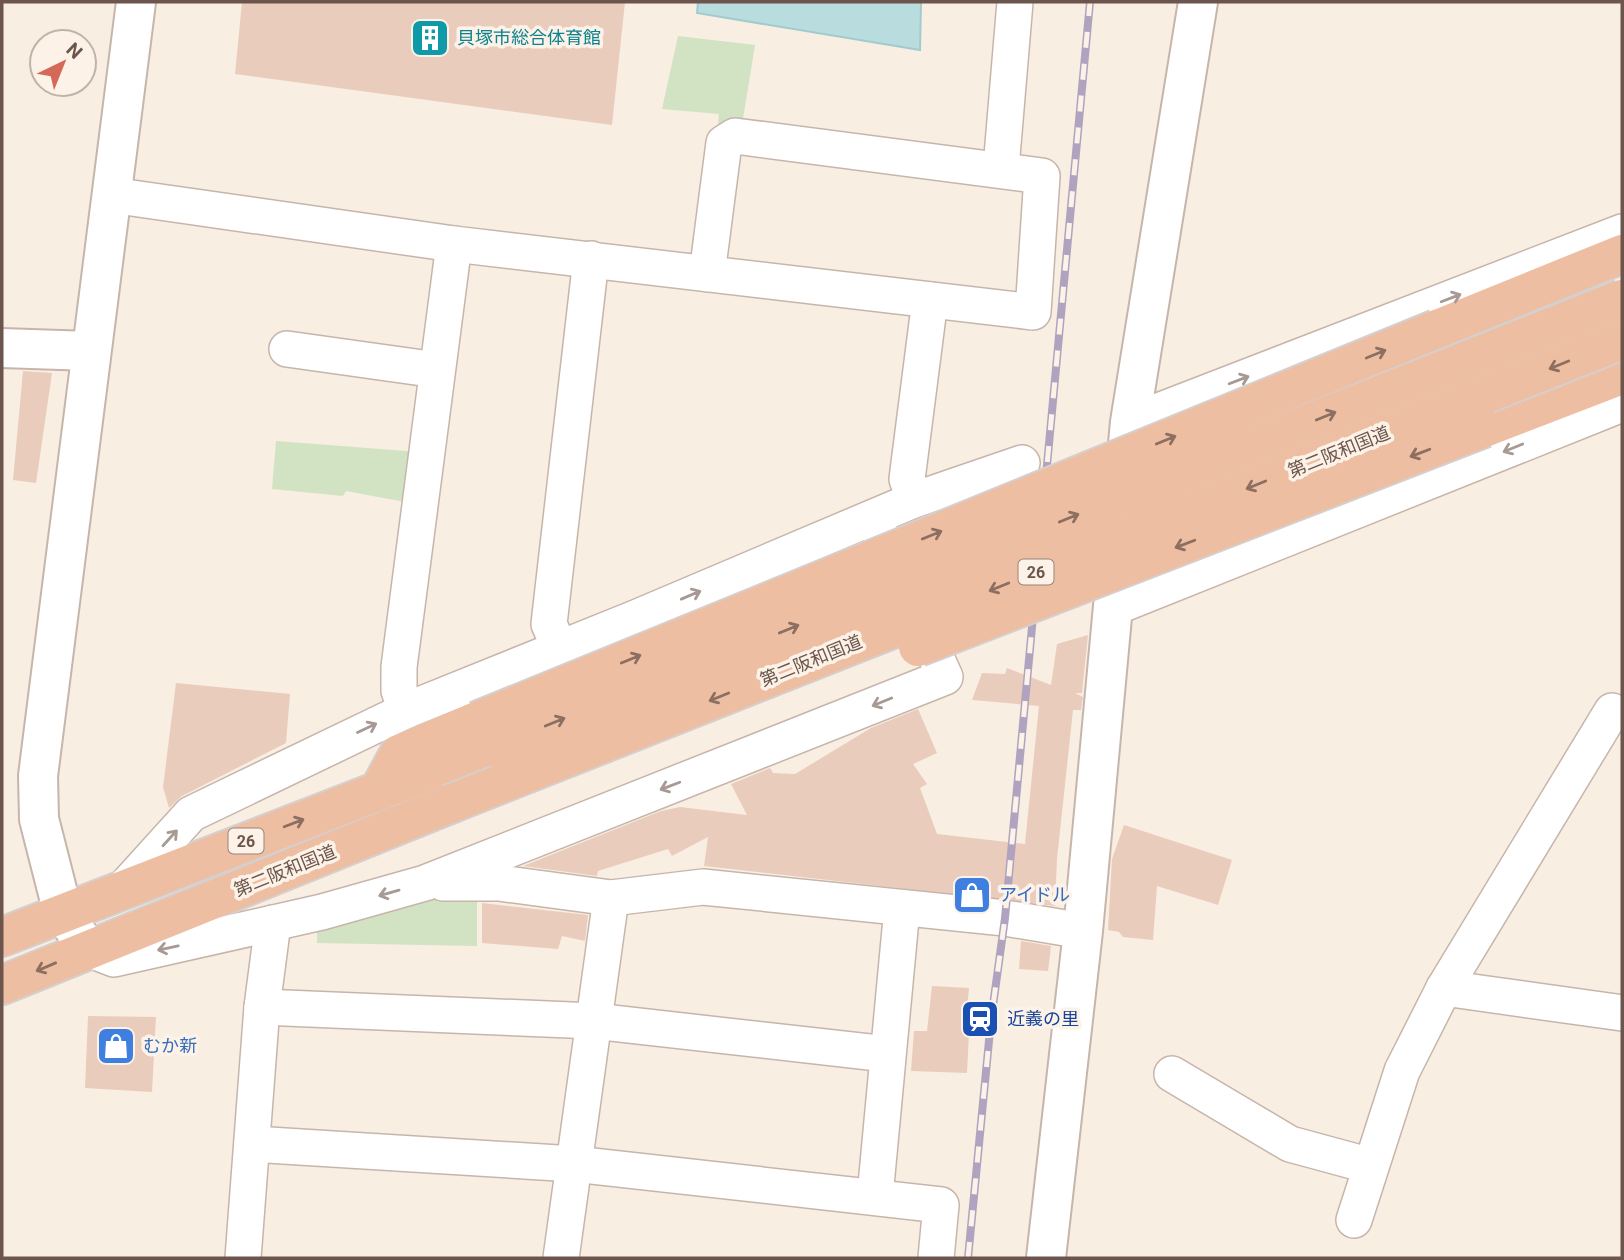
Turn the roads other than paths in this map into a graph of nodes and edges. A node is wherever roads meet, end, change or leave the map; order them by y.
1 (136, 2) edge
2 (1015, 2) edge
3 (1198, 2) edge
4 (1001, 169) junction
5 (111, 195) junction
6 (1622, 232) edge
7 (453, 244) junction
8 (1622, 254) edge
9 (591, 259) junction
10 (707, 274) junction
11 (1622, 299) edge
12 (930, 300) junction
13 (1622, 340) edge
14 (2, 348) edge
15 (287, 349) dead end
16 (90, 351) junction
17 (437, 370) junction
18 (1622, 374) edge
19 (1622, 404) edge
20 (1130, 422) junction
21 (1022, 463) dead end
22 (914, 500) junction
23 (873, 518) junction
24 (1112, 608) junction
25 (560, 649) junction
26 (407, 710) junction
27 (1612, 711) dead end
28 (484, 734) junction
29 (453, 815) junction
30 (425, 883) junction
31 (124, 888) junction
32 (611, 898) junction
33 (902, 908) junction
34 (63, 913) junction
35 (273, 923) junction
36 (1083, 930) junction
37 (2, 937) edge
38 (88, 949) junction
39 (2, 985) edge
40 (1444, 988) junction
41 (262, 1007) junction
42 (1622, 1013) edge
43 (594, 1021) junction
44 (887, 1054) junction
45 (1172, 1074) dead end
46 (253, 1144) junction
47 (574, 1164) junction
48 (1371, 1166) junction
49 (875, 1196) junction
50 (1354, 1220) dead end
51 (243, 1258) edge
52 (561, 1258) edge
53 (936, 1258) edge
54 (1046, 1258) edge

1 - 5 street
2 - 4 street
3 - 20 street
4 - 10 street
4 - 12 street
5 - 7 street
5 - 16 street
20 -> 6 street
7 - 9 street
7 - 17 street
28 -> 8 highway, bridge
9 - 10 street
9 - 25 street
10 - 12 street
28 -> 11 highway, 26, bridge
12 - 22 street
13 -> 29 highway, 第二阪和国道 / 26, bridge
14 - 16 street
15 - 17 street
16 - 34 street
17 - 26 street
18 -> 29 highway, bridge
19 -> 24 street
20 - 24 street
21 - 22 street
22 - 23 street
25 -> 23 street
23 -> 30 street
24 - 36 street
25 - 26 street
31 -> 26 street
27 - 40 street
31 -> 28 highway, 26
29 - 38 highway, 第二阪和国道 / 26
30 - 32 street
30 -> 35 street
31 - 34 highway, 26
32 - 33 street
32 - 43 street
33 - 36 street
33 - 44 street
34 - 37 highway, 26
34 - 38 street
35 -> 38 street
35 - 41 street
36 - 54 street
38 -> 39 highway, 第二阪和国道 / 26
40 - 42 street
40 - 48 street
41 - 43 street
41 - 46 street
43 - 44 street
43 - 47 street
44 - 49 street
45 - 48 street
46 - 47 street
46 - 51 street
47 - 49 street
47 - 52 street
48 - 50 street
49 - 53 street

